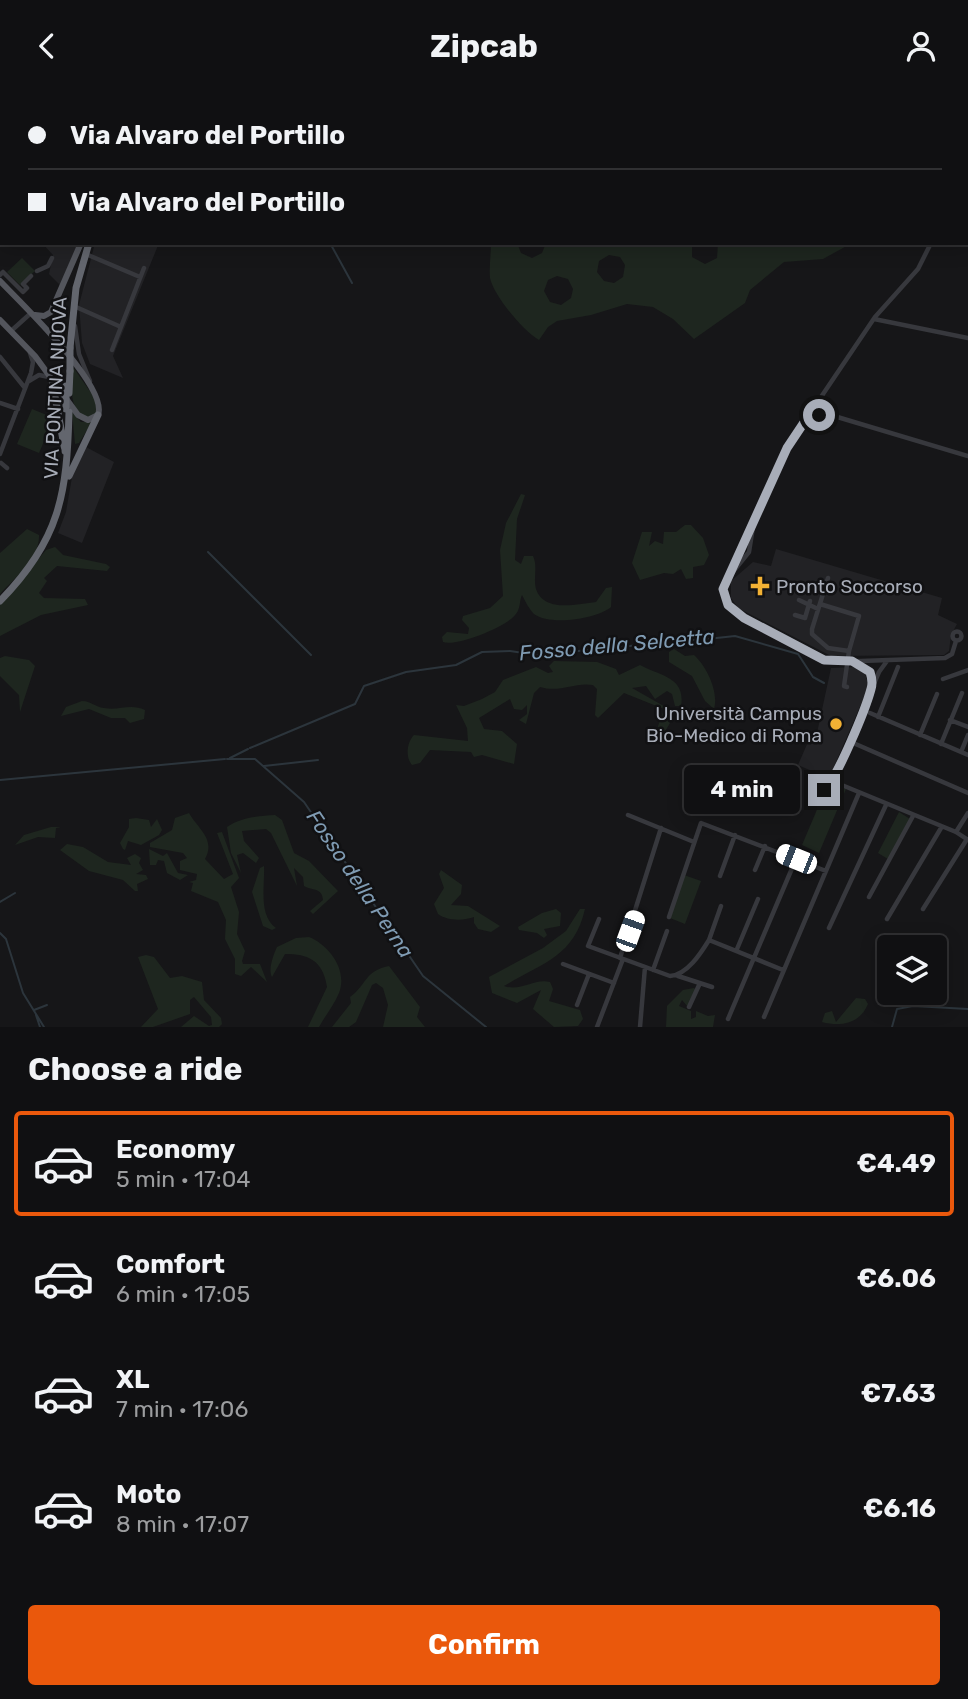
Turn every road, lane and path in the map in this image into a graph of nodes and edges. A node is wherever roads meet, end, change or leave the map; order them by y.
1 (86, 245) edge
2 (86, 245) edge
3 (87, 245) edge
4 (930, 245) edge
5 (88, 255) junction
6 (52, 258) dead end
7 (144, 268) dead end
8 (37, 271) dead end
9 (0, 275) edge
10 (32, 276) dead end
11 (140, 277) junction
12 (0, 281) edge
13 (76, 307) junction
14 (32, 314) junction
15 (874, 319) junction
16 (0, 320) edge
17 (121, 327) junction
18 (11, 331) junction
19 (968, 338) edge
20 (28, 349) junction
21 (112, 351) dead end
22 (0, 357) edge
23 (80, 357) junction
24 (70, 365) junction
25 (52, 380) junction
26 (26, 386) junction
27 (96, 394) junction
28 (0, 403) edge
29 (19, 409) junction
30 (68, 410) junction
31 (99, 413) junction
32 (805, 421) junction
33 (65, 452) junction
34 (0, 456) edge
35 (968, 456) edge
36 (0, 464) edge
37 (7, 468) dead end
38 (65, 490) junction
39 (757, 513) junction
40 (743, 542) junction
41 (751, 543) junction
42 (738, 552) junction
43 (743, 559) junction
44 (828, 578) dead end
45 (725, 581) junction
46 (0, 599) edge
47 (799, 600) dead end
48 (810, 603) junction
49 (819, 606) junction
50 (795, 615) dead end
51 (962, 639) edge
52 (849, 651) junction
53 (872, 660) junction
54 (891, 660) junction
55 (852, 661) junction
56 (898, 667) dead end
57 (968, 670) edge
58 (869, 671) junction
59 (880, 671) junction
60 (943, 679) dead end
61 (847, 687) dead end
62 (871, 690) junction
63 (962, 693) dead end
64 (937, 694) dead end
65 (870, 713) dead end
66 (878, 717) junction
67 (950, 719) junction
68 (968, 727) edge
69 (920, 735) junction
70 (968, 735) edge
71 (851, 742) junction
72 (941, 744) junction
73 (961, 752) junction
74 (968, 755) edge
75 (832, 781) junction
76 (824, 790) dead end
77 (859, 793) junction
78 (968, 793) edge
79 (886, 805) junction
80 (968, 813) edge
81 (628, 815) dead end
82 (913, 817) junction
83 (662, 828) junction
84 (941, 828) junction
85 (956, 832) junction
86 (735, 835) junction
87 (968, 840) edge
88 (694, 842) junction
89 (765, 846) junction
90 (796, 859) junction
91 (755, 870) dead end
92 (826, 871) junction
93 (720, 876) dead end
94 (869, 897) dead end
95 (758, 899) dead end
96 (721, 906) dead end
97 (923, 909) dead end
98 (669, 917) dead end
99 (599, 919) dead end
100 (887, 919) dead end
101 (829, 927) dead end
102 (667, 931) dead end
103 (709, 940) junction
104 (737, 949) junction
105 (754, 957) junction
106 (621, 958) junction
107 (563, 964) dead end
108 (645, 967) junction
109 (653, 970) junction
110 (783, 970) junction
111 (589, 974) junction
112 (677, 975) junction
113 (614, 983) junction
114 (700, 983) junction
115 (712, 987) dead end
116 (578, 1006) dead end
117 (689, 1007) dead end
118 (764, 1017) dead end
119 (728, 1019) dead end
120 (597, 1027) edge
121 (639, 1027) edge

1 - 14 main road
2 - 24 highway, VIA PONTINA NUOVA, bridge
3 - 5 street
4 - 15 street
5 - 11 street
5 - 13 street
6 - 8 street
7 - 11 street
9 - 10 street
11 - 17 street
12 - 14 main road
13 - 17 street
13 - 23 street
14 - 18 street
14 - 24 main road
15 - 19 street
15 - 32 street
16 - 18 main road
17 - 21 street
18 - 20 main road
20 - 25 main road
20 - 26 street
22 - 26 street
23 - 24 street
23 - 27 street
24 - 27 main road
24 - 30 highway, VIA PONTINA NUOVA, bridge
24 - 30 highway, VIA PONTINA NUOVA, bridge
25 - 26 street
25 - 31 main road
25 - 33 highway
26 - 29 street
27 - 31 main road
28 - 29 street
29 - 34 street
30 - 33 highway, VIA PONTINA NUOVA
30 - 38 highway, VIA PONTINA NUOVA
31 - 38 highway
32 - 35 street
32 - 39 street
33 - 46 highway, VIA PONTINA NUOVA
34 - 36 street
36 - 37 street
38 - 46 highway, VIA PONTINA NUOVA
39 - 40 street
39 - 41 street
40 - 41 street
40 - 42 street
41 - 43 street
42 - 43 street
42 - 45 street
43 - 45 street
44 - 49 street
45 - 55 street
47 - 48 street
48 - 49 street
48 - 50 street
49 - 52 street
49 - 52 street
51 - 54 street
52 - 61 street, bridge
53 - 54 street
53 - 55 street
53 - 58 street
53 - 59 street
54 - 59 street
55 - 58 street
56 - 66 street
57 - 60 street
58 - 59 street
58 - 62 street
59 - 62 street
62 - 71 street
63 - 67 street
64 - 69 street
65 - 66 street
66 - 69 street
67 - 68 street
67 - 72 street
69 - 72 street
70 - 73 street
71 - 75 street
71 - 78 street
72 - 73 street
73 - 74 street
75 - 76 street
75 - 77 street
77 - 79 street
77 - 92 street
79 - 82 street
79 - 101 street
80 - 85 street
81 - 83 street
82 - 84 street
82 - 94 street
83 - 88 street
83 - 106 street
84 - 85 street
84 - 100 street
85 - 87 street
86 - 88 street
86 - 89 street
86 - 93 street
87 - 97 street
88 - 98 street
89 - 90 street
89 - 91 street
90 - 92 street
90 - 105 street
92 - 110 street
95 - 104 street
96 - 103 street
99 - 106 street
102 - 109 street
103 - 104 street
103 - 112 street
104 - 105 street
105 - 110 street
105 - 119 street
106 - 108 street
106 - 113 street
107 - 111 street
108 - 109 street
108 - 121 street
109 - 112 street
110 - 118 street
111 - 113 street
111 - 116 street
112 - 114 street
113 - 120 street
114 - 115 street
114 - 117 street

